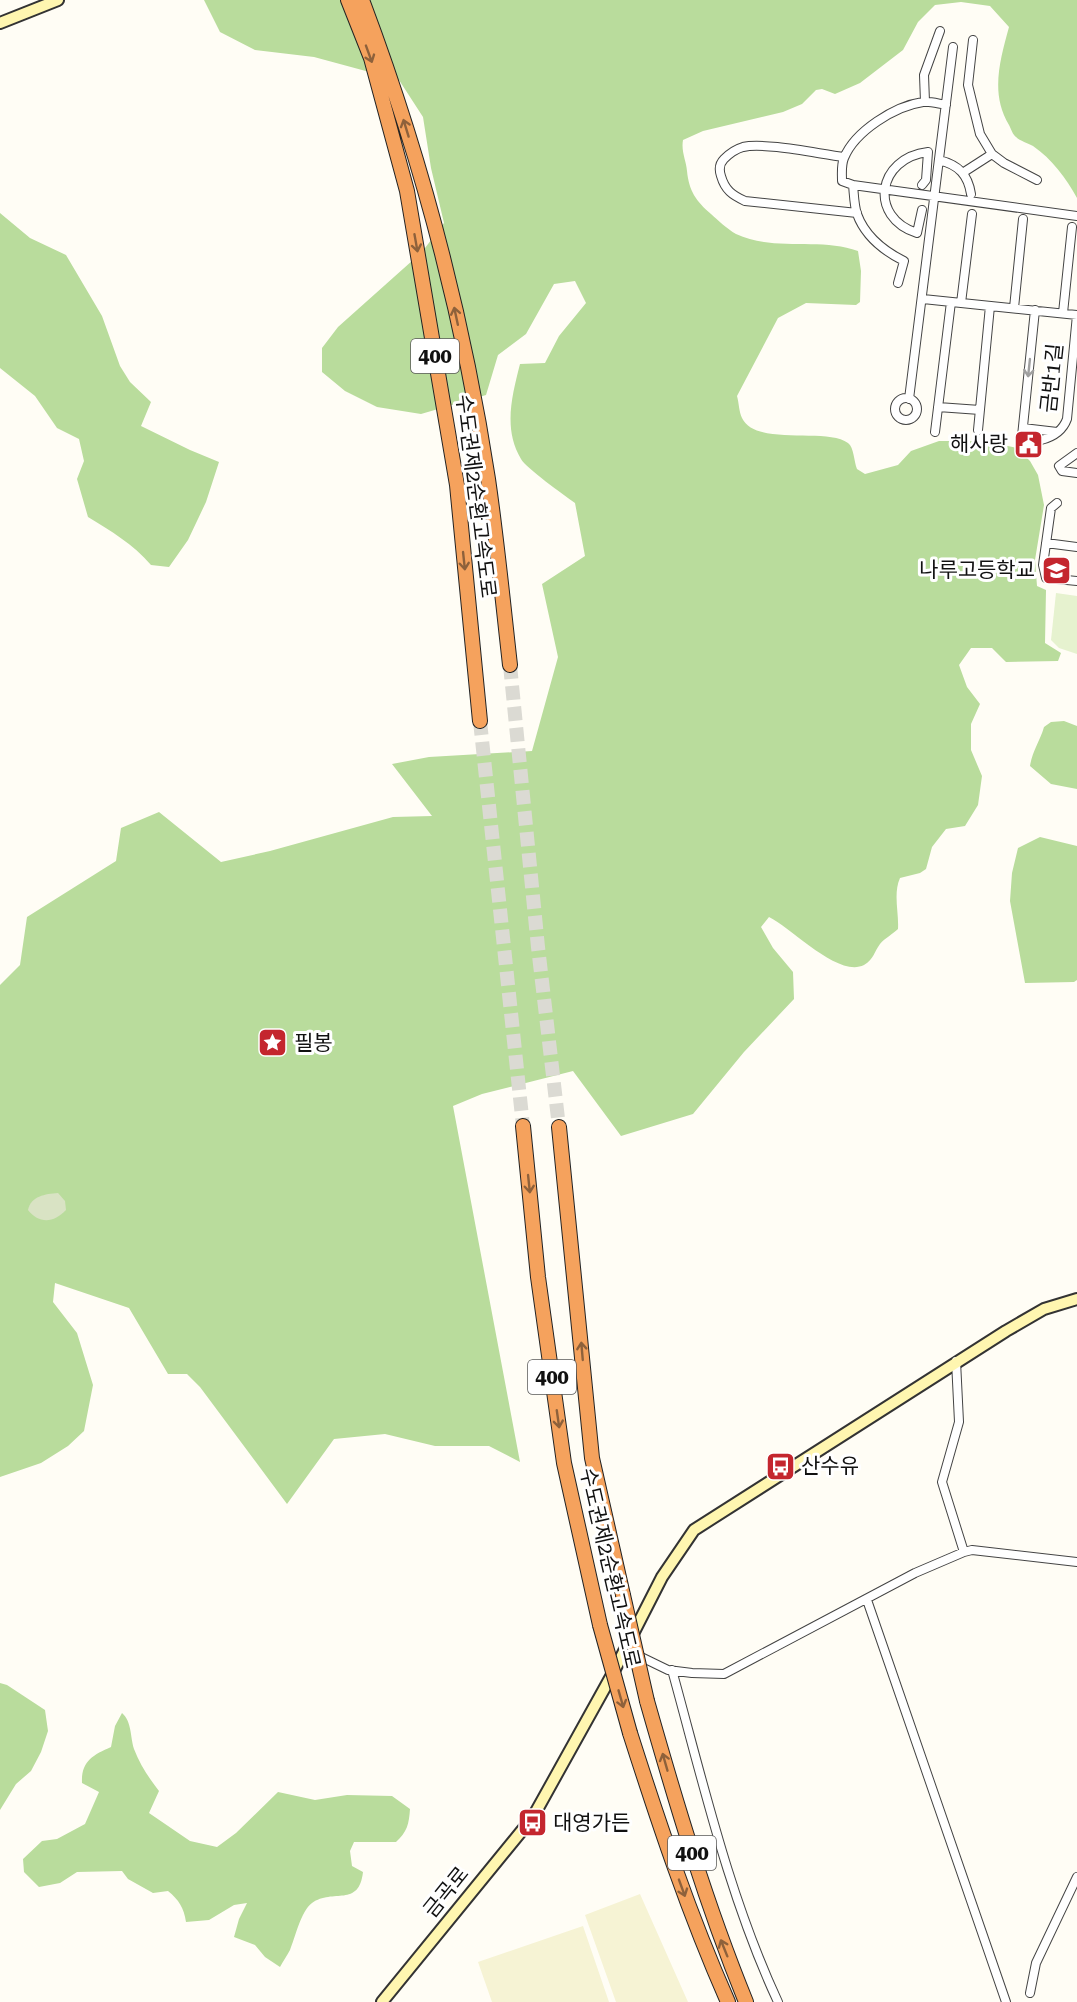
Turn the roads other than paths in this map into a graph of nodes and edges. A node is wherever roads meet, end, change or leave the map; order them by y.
1 (58, 0) edge
2 (348, 0) edge
3 (363, 0) edge
4 (0, 23) edge
5 (940, 31) dead end
6 (973, 39) dead end
7 (953, 47) dead end
8 (925, 102) junction
9 (946, 105) junction
10 (992, 154) junction
11 (844, 157) junction
12 (939, 160) junction
13 (964, 172) junction
14 (1037, 180) dead end
15 (853, 185) junction
16 (922, 185) dead end
17 (884, 189) junction
18 (972, 194) dead end
19 (935, 196) junction
20 (922, 210) dead end
21 (857, 213) junction
22 (972, 214) dead end
23 (1077, 216) edge
24 (1023, 219) dead end
25 (1072, 227) dead end
26 (898, 283) dead end
27 (923, 299) junction
28 (951, 302) junction
29 (961, 303) junction
30 (990, 306) junction
31 (1014, 308) junction
32 (1035, 310) junction
33 (1064, 313) junction
34 (1077, 315) edge
35 (909, 399) dead end
36 (938, 407) junction
37 (980, 410) junction
38 (978, 430) dead end
39 (936, 432) dead end
40 (1057, 432) junction
41 (1041, 440) dead end
42 (1077, 453) edge
43 (1077, 473) edge
44 (1057, 503) dead end
45 (1046, 543) junction
46 (1077, 547) edge
47 (1077, 581) edge
48 (510, 664) tunnel mouth
49 (480, 721) tunnel mouth
50 (523, 1126) tunnel mouth
51 (559, 1127) tunnel mouth
52 (1077, 1299) edge
53 (956, 1361) junction
54 (964, 1552) junction
55 (1077, 1562) edge
56 (867, 1600) junction
57 (626, 1649) junction
58 (672, 1670) junction
59 (1077, 1877) edge
60 (1030, 1993) dead end
61 (382, 2002) edge
62 (728, 2002) edge
63 (746, 2002) edge
64 (778, 2002) edge
65 (1006, 2002) edge

1 - 4 street
2 -> 49 highway, 수도권제2순환고속도로 / 400
48 -> 3 highway, 수도권제2순환고속도로 / 400
5 - 8 street
6 - 10 street
7 - 9 street
8 - 9 street
8 - 11 street
9 - 12 street
10 - 13 street
10 - 14 street
11 - 15 street
11 - 21 street
12 - 13 street
12 - 19 street
13 - 18 street
15 - 17 street
15 - 21 street
16 - 17 street
17 - 19 street
17 - 20 street
19 - 23 street
19 - 27 street
21 - 26 street
22 - 29 street
24 - 31 street
25 - 33 street, 금반1길
27 - 28 street, 금반1길
27 - 35 street
28 - 29 street, 금반1길
28 - 36 street
29 - 30 street, 금반1길
30 - 31 street, 금반1길
30 - 37 street
31 - 32 street, 금반1길
32 - 33 street, 금반1길
32 -> 40 street, 금반1길
33 - 34 street, 금반1길
34 - 40 street, 금반1길
36 - 37 street
36 - 39 street
37 - 38 street
40 - 41 street
42 - 43 street
44 - 45 street
45 - 46 street
45 - 47 street
50 -> 62 highway, 수도권제2순환고속도로 / 400, bridge
63 -> 51 highway, 수도권제2순환고속도로 / 400, bridge
52 - 53 street, 금곡로
53 - 54 street
53 - 57 street, 금곡로
54 - 55 street
54 - 56 street
56 - 58 street
56 - 65 street
57 - 58 street
57 - 61 street, 금곡로
58 - 64 street
59 - 60 street

